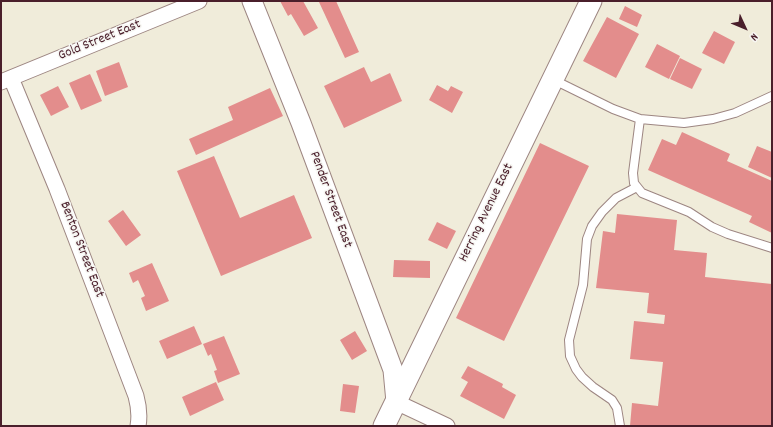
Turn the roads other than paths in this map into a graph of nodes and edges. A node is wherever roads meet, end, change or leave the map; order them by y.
1 (199, 1) edge
2 (252, 1) edge
3 (591, 1) edge
4 (553, 79) junction
5 (6, 80) edge
6 (772, 96) edge
7 (640, 119) junction
8 (638, 188) junction
9 (772, 248) edge
10 (396, 402) junction
11 (138, 426) edge
12 (384, 426) edge
13 (447, 426) edge
14 (620, 426) edge

1 - 5 street, Gold Street East
2 - 10 street, Pender Street East
3 - 4 main road, Herring Avenue East
4 - 7 lane
4 - 10 main road, Herring Avenue East
5 - 11 street, Benton Street East
6 - 7 lane
7 - 8 lane
8 - 9 lane
8 - 14 lane
10 - 12 main road, Herring Avenue East
10 - 13 street

